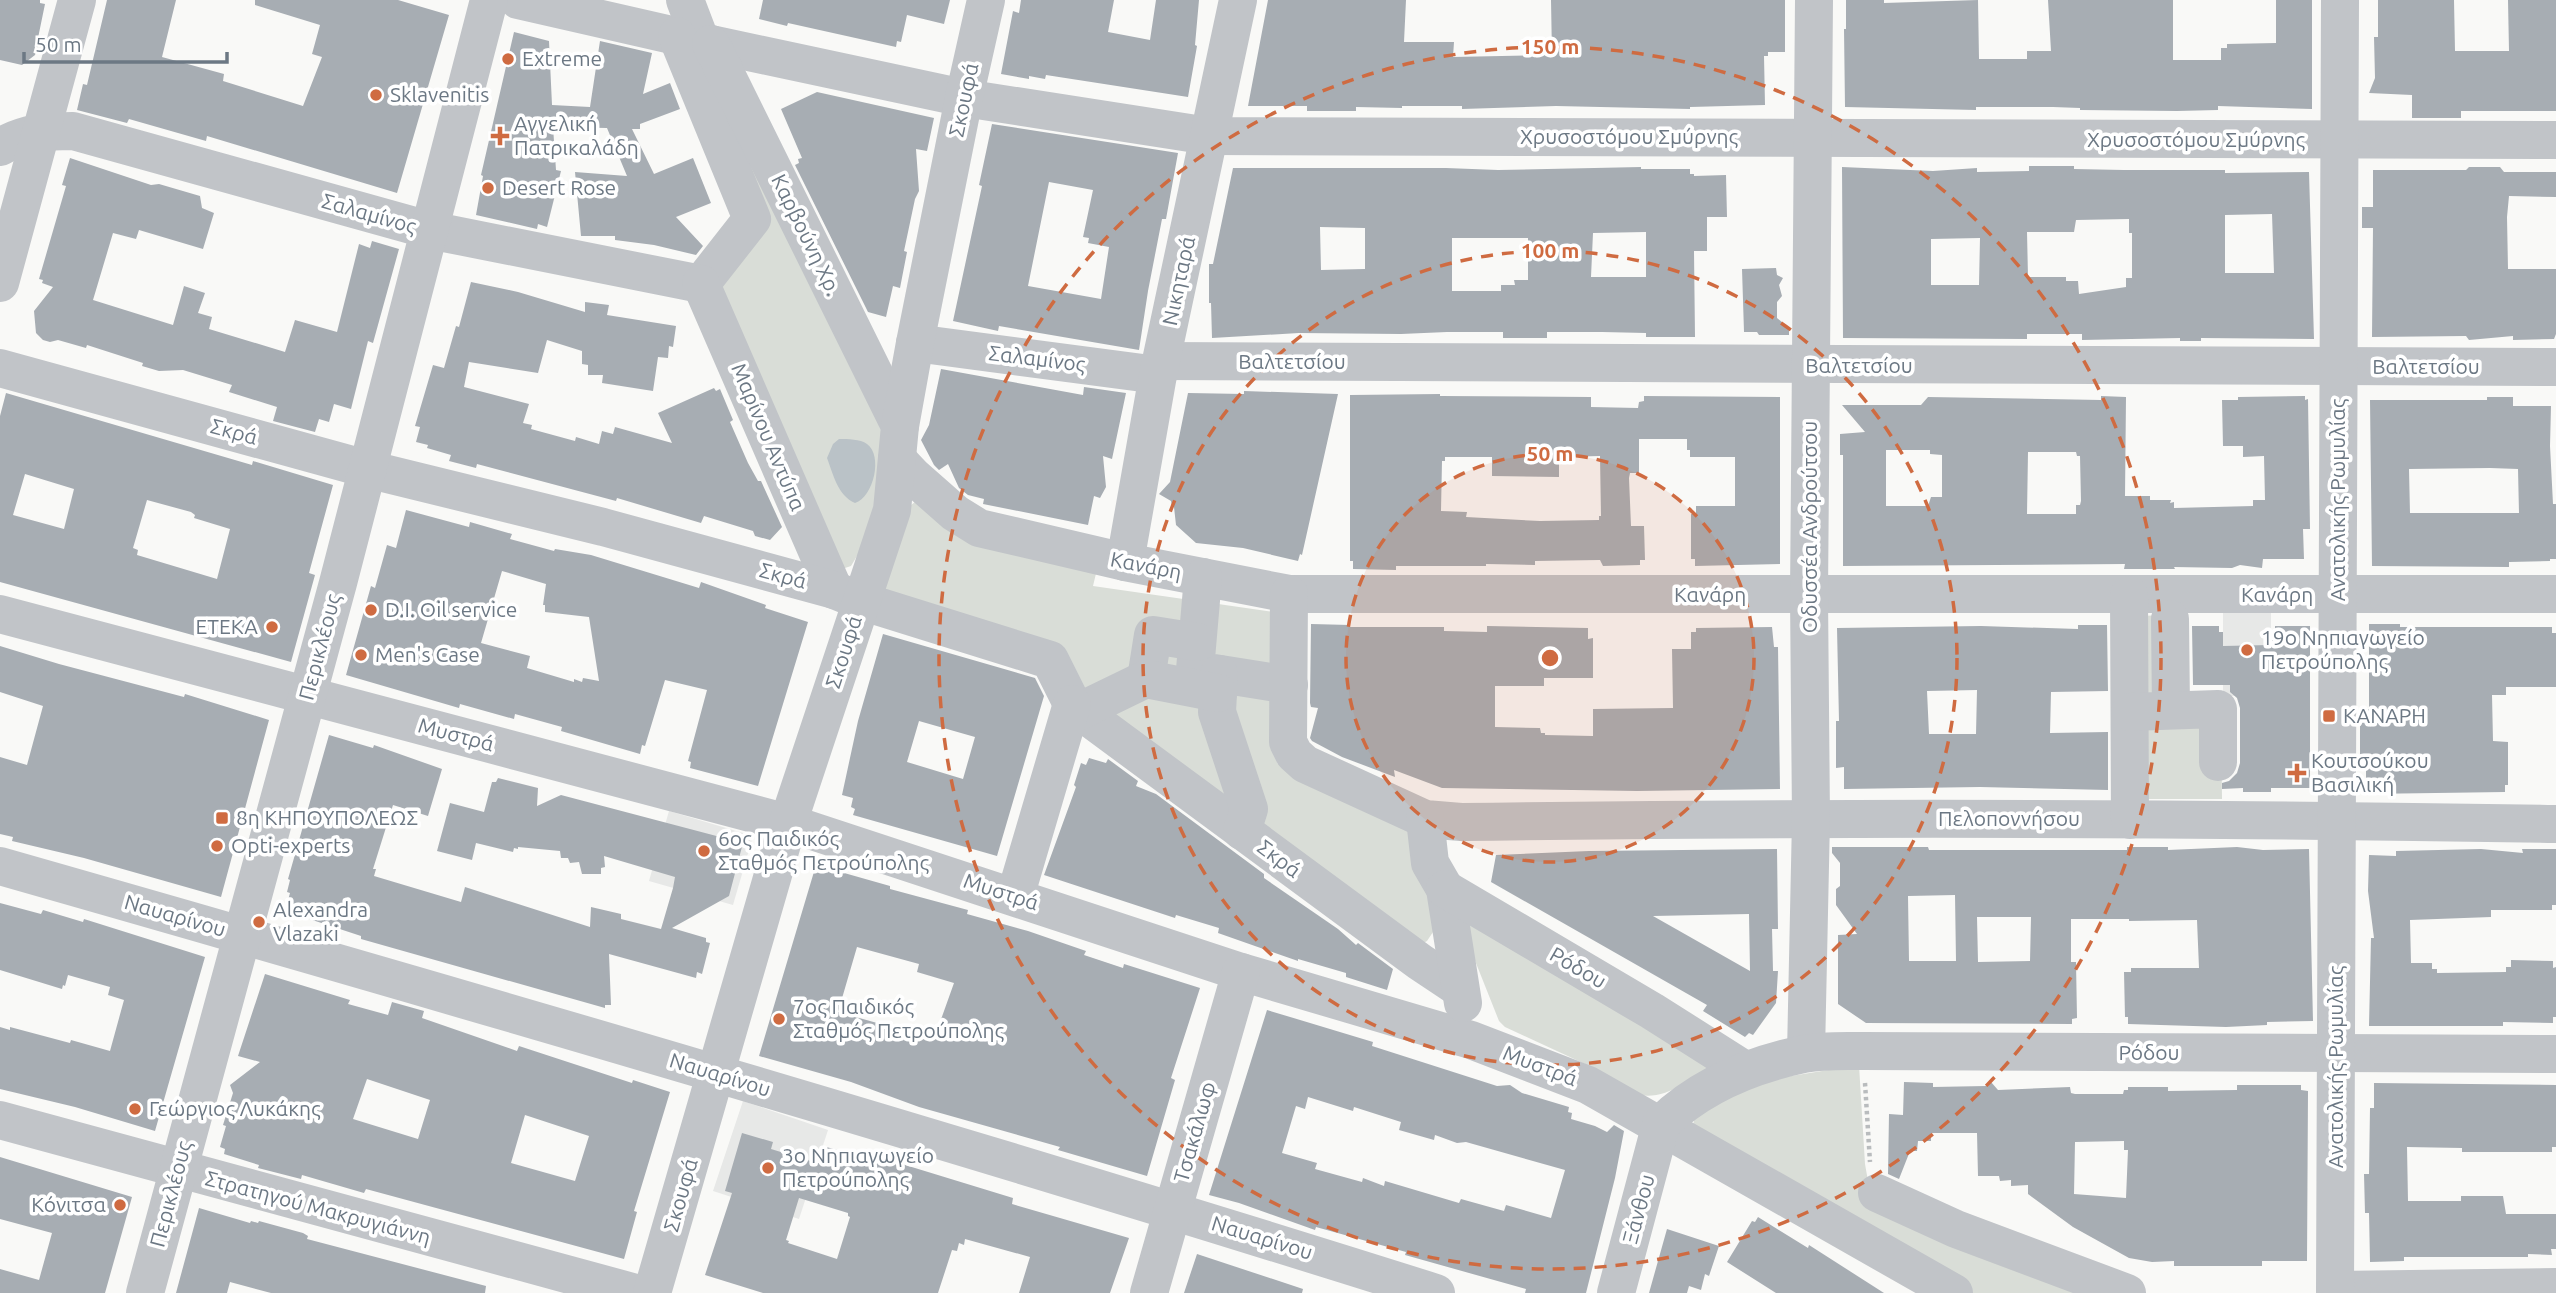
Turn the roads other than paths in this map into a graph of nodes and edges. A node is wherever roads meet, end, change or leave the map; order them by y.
1 (78, 0) edge
2 (489, 0) edge
3 (518, 0) edge
4 (986, 0) edge
5 (1238, 0) edge
6 (1814, 0) edge
7 (2340, 0) edge
8 (591, 8) edge
9 (694, 31) edge
10 (964, 98) junction
11 (41, 131) junction
12 (1209, 136) junction
13 (1814, 138) junction
14 (2339, 140) junction
15 (2556, 140) edge
16 (0, 147) edge
17 (429, 230) junction
18 (0, 283) edge
19 (701, 284) junction
20 (915, 344) junction
21 (1811, 366) junction
22 (2339, 367) junction
23 (2556, 367) edge
24 (0, 368) edge
25 (1160, 368) junction
26 (899, 443) junction
27 (367, 469) junction
28 (1125, 562) junction
29 (1203, 577) junction
30 (1289, 594) junction
31 (2556, 594) edge
32 (1810, 595) junction
33 (2129, 595) junction
34 (2338, 595) junction
35 (847, 596) junction
36 (0, 614) edge
37 (2170, 619) dead end
38 (1198, 642) junction
39 (1146, 680) junction
40 (1218, 683) junction
41 (1289, 685) junction
42 (307, 695) junction
43 (1076, 708) junction
44 (2171, 710) junction
45 (2130, 712) junction
46 (2218, 762) dead end
47 (1425, 819) junction
48 (1811, 819) junction
49 (2130, 820) junction
50 (2337, 820) junction
51 (788, 823) junction
52 (2556, 824) edge
53 (1242, 831) junction
54 (0, 866) edge
55 (1445, 889) junction
56 (1015, 897) junction
57 (241, 935) junction
58 (1241, 972) junction
59 (1459, 988) junction
60 (1471, 1040) junction
61 (1806, 1053) junction
62 (2336, 1054) junction
63 (2556, 1054) edge
64 (1745, 1070) junction
65 (717, 1073) junction
66 (0, 1120) edge
67 (1661, 1124) junction
68 (178, 1170) junction
69 (1877, 1193) road end
70 (1173, 1212) junction
71 (1956, 1229) junction
72 (1941, 1286) edge
73 (2556, 1287) edge
74 (2335, 1292) edge
75 (145, 1293) edge
76 (636, 1293) edge
77 (652, 1293) edge
78 (1149, 1293) edge
79 (1436, 1293) edge
80 (1616, 1293) edge
81 (2127, 1293) edge

1 - 11 street
2 - 17 street, Περικλέους
3 - 8 street, Χρυσοστόμου Σμύρνης
4 - 10 street, Σκουφά
5 - 12 street, Νικηταρά
6 - 13 street, Οδυσσέα Ανδρούτσου
7 - 14 street, Ανατολικής Ρωμυλίας
8 - 9 street, Χρυσοστόμου Σμύρνης
9 - 10 street, Χρυσοστόμου Σμύρνης
9 - 19 street
9 - 26 street, Καρβούνη Χρ.
10 - 12 street, Χρυσοστόμου Σμύρνης
10 - 20 street, Σκουφά
11 - 16 street, Σαλαμίνος
11 - 17 street, Σαλαμίνος
11 - 18 street
12 - 13 street, Χρυσοστόμου Σμύρνης
12 - 25 street, Νικηταρά
13 - 14 street, Χρυσοστόμου Σμύρνης
13 - 21 street, Οδυσσέα Ανδρούτσου
14 - 15 street, Χρυσοστόμου Σμύρνης
14 - 22 street, Ανατολικής Ρωμυλίας
17 - 19 street, Σαλαμίνος
17 - 27 street, Περικλέους
19 - 35 street, Μαρίνου Αντύπα
20 - 25 street, Σαλαμίνος
20 - 26 street, Σκουφά
21 - 22 street, Βαλτετσίου
21 - 25 street, Βαλτετσίου
21 - 32 street, Οδυσσέα Ανδρούτσου
22 - 23 street, Βαλτετσίου
22 - 34 street, Ανατολικής Ρωμυλίας
24 - 27 street, Σκρά
25 - 28 street, Νικηταρά
26 - 28 street, Κανάρη
26 - 35 street, Σκουφά
27 - 35 street, Σκρά
27 - 42 street, Περικλέους
28 - 29 street, Κανάρη
29 - 30 street, Κανάρη
29 - 38 street
30 - 32 street, Κανάρη
30 - 41 street
31 - 34 street, Κανάρη
32 - 33 street, Κανάρη
32 - 48 street, Οδυσσέα Ανδρούτσου
33 - 34 street, Κανάρη
33 - 45 street
34 - 50 street, Ανατολικής Ρωμυλίας
35 - 43 street, Σκρά
35 - 51 street, Σκουφά
36 - 42 street, Μυστρά
37 - 44 street
38 - 39 street
38 - 40 street
39 - 40 street
39 - 43 street
40 - 41 street
40 - 53 street
41 - 47 street, Πελοποννήσου
42 - 51 street, Μυστρά
42 - 57 street, Περικλέους
43 - 53 street, Σκρά
43 - 56 street
44 - 45 street
44 - 46 street
45 - 49 street
47 - 48 street, Πελοποννήσου
47 - 55 street
48 - 49 street, Πελοποννήσου
48 - 61 street, Οδυσσέα Ανδρούτσου
49 - 50 street, Πελοποννήσου
50 - 52 street, Πελοποννήσου
50 - 62 street, Ανατολικής Ρωμυλίας
51 - 56 street, Μυστρά
51 - 65 street, Σκουφά
53 - 59 street, Σκρά
54 - 57 street, Ναυαρίνου
55 - 59 street
55 - 64 street, Ρόδου
56 - 58 street, Μυστρά
57 - 65 street, Ναυαρίνου
57 - 68 street, Περικλέους
58 - 60 street, Μυστρά
58 - 70 street, Τσακάλωφ
59 - 60 street
60 - 67 street, Μυστρά
61 - 62 street, Ρόδου
61 - 64 street, Ρόδου
62 - 63 street, Ρόδου
62 - 74 street, Ανατολικής Ρωμυλίας
64 - 67 street, Ρόδου
65 - 70 street, Ναυαρίνου
65 - 77 street, Σκουφά
66 - 68 street, Στρατηγού Μακρυγιάννη
67 - 72 street, Μυστρά
67 - 80 street, Ξάνθου
68 - 75 street, Περικλέους
68 - 76 street, Στρατηγού Μακρυγιάννη
69 - 71 street
70 - 78 street, Τσακάλωφ
70 - 79 street, Ναυαρίνου
71 - 72 street
71 - 81 street
73 - 74 street

